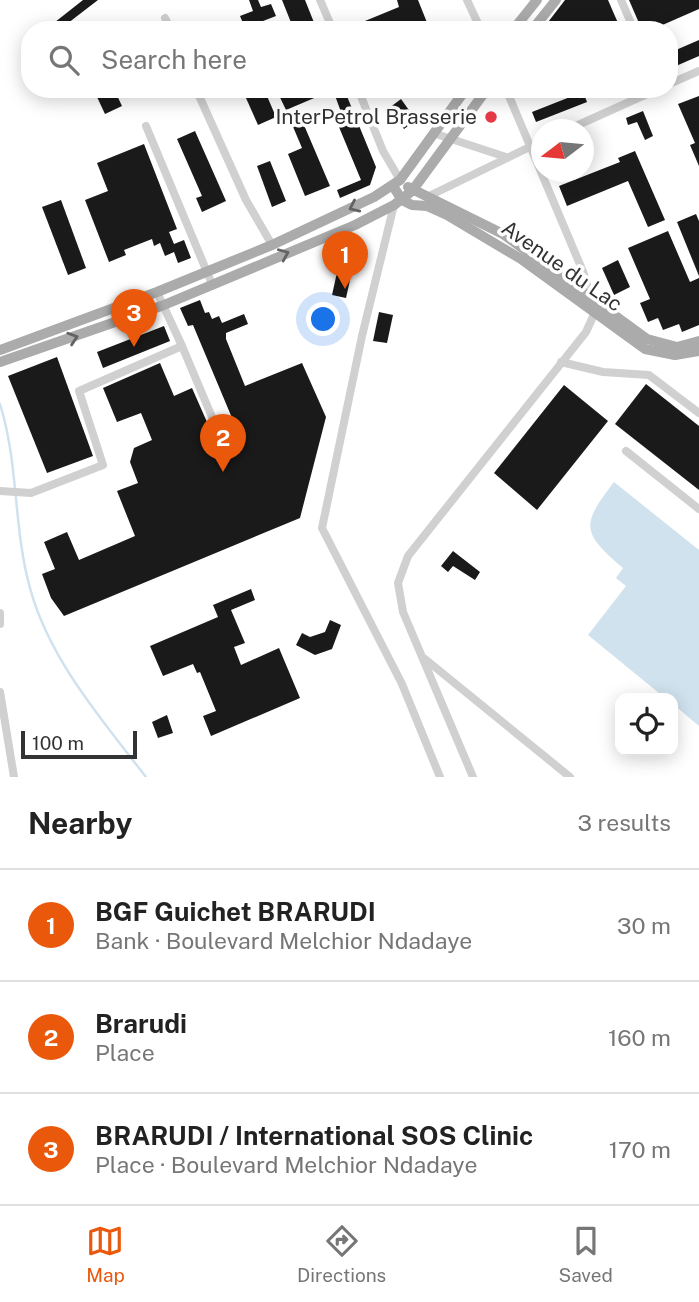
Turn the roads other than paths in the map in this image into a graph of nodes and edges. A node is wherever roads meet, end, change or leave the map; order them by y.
1 (320, 0) edge
2 (467, 0) edge
3 (537, 0) edge
4 (556, 0) edge
5 (621, 0) edge
6 (165, 18) dead end
7 (166, 21) edge
8 (329, 21) edge
9 (477, 21) edge
10 (520, 21) edge
11 (539, 21) edge
12 (630, 21) edge
13 (699, 71) edge
14 (678, 80) edge
15 (200, 98) edge
16 (362, 98) edge
17 (459, 98) edge
18 (481, 98) edge
19 (510, 98) edge
20 (638, 98) edge
21 (591, 119) edge
22 (146, 126) dead end
23 (433, 133) junction
24 (452, 139) junction
25 (530, 146) junction
26 (506, 157) junction
27 (396, 183) junction
28 (412, 191) junction
29 (427, 197) junction
30 (398, 202) junction
31 (272, 245) junction
32 (207, 270) junction
33 (212, 284) junction
34 (157, 292) junction
35 (592, 299) junction
36 (164, 305) junction
37 (595, 312) junction
38 (699, 341) edge
39 (182, 346) junction
40 (1, 349) edge
41 (699, 351) edge
42 (4, 361) edge
43 (561, 362) junction
44 (699, 413) edge
45 (220, 436) dead end
46 (626, 451) dead end
47 (0, 491) edge
48 (699, 509) edge
49 (0, 613) edge
50 (0, 624) edge
51 (422, 657) junction
52 (0, 692) edge
53 (14, 777) edge
54 (440, 777) edge
55 (473, 777) edge
56 (570, 777) edge

1 - 8 street
2 - 9 street
3 - 10 main road
4 - 11 main road
5 - 12 street
6 - 7 street
13 - 14 street
15 - 31 street
16 - 27 street
17 - 23 main road
18 - 24 main road
19 - 25 street
20 - 21 street
22 - 32 street
23 - 24 street
23 - 27 main road
24 - 26 street
24 - 28 main road
25 - 26 street
25 - 35 street
26 - 29 street
27 - 28 main road
27 - 30 main road
27 -> 31 main road
28 - 29 main road, Avenue du Lac
28 - 30 main road
29 - 35 main road, Avenue du Lac
33 -> 30 main road
30 - 37 main road, Avenue du Lac
30 - 54 street
31 - 32 main road
32 - 33 street
32 - 34 main road
33 - 36 main road
34 - 36 street
34 - 40 main road
35 - 37 street
35 - 38 main road, Avenue du Lac
36 - 39 street
42 -> 36 main road
37 - 41 main road, Avenue du Lac
37 - 43 street
39 - 45 street
39 - 47 street
43 - 44 street
43 - 51 street
46 - 48 street
49 - 50 street
51 - 55 street
51 - 56 street
52 - 53 street

